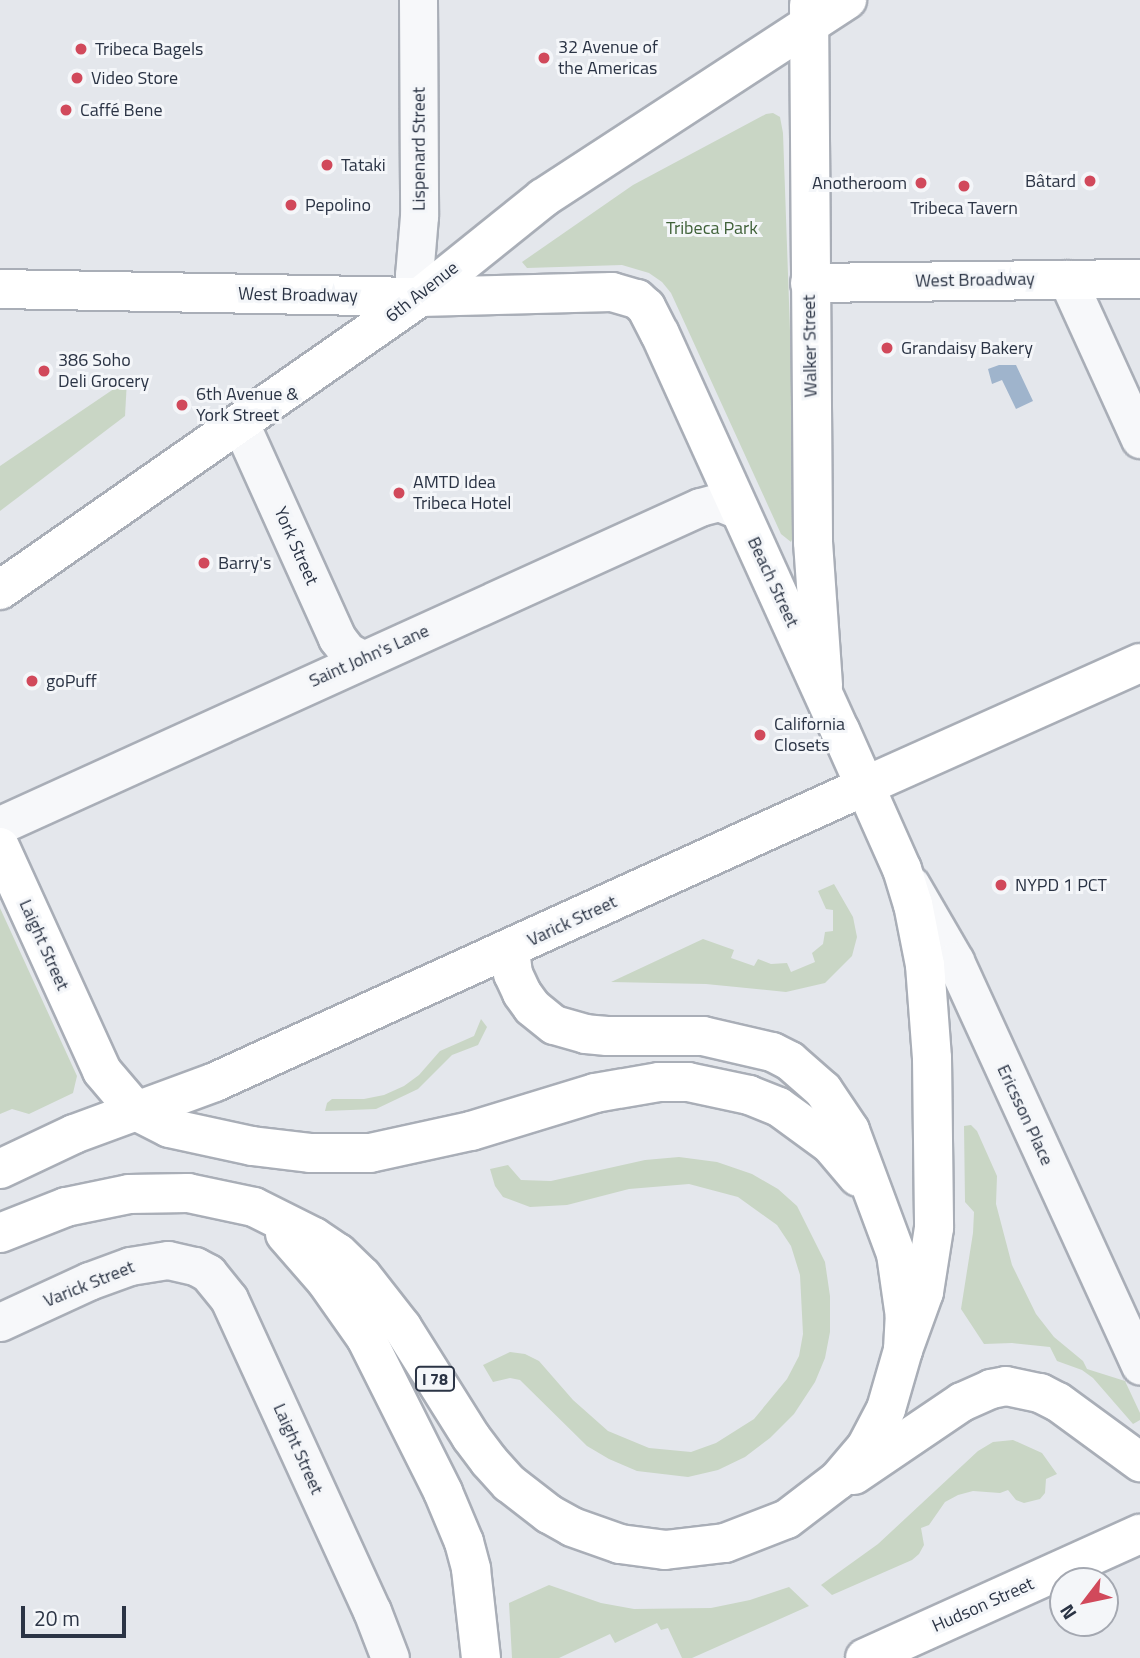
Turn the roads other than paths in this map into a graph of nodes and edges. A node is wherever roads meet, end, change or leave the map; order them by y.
1 (418, 0) edge
2 (847, 0) edge
3 (809, 13) edge
4 (1067, 279) junction
5 (1140, 279) edge
6 (810, 283) junction
7 (0, 289) edge
8 (420, 297) junction
9 (637, 299) joint
10 (240, 423) junction
11 (1140, 439) edge
12 (739, 510) junction
13 (0, 590) edge
14 (362, 659) junction
15 (1140, 663) edge
16 (823, 692) junction
17 (865, 786) junction
18 (0, 825) edge
19 (0, 847) edge
20 (902, 869) junction
21 (510, 949) junction
22 (136, 1111) junction
23 (0, 1169) edge
24 (254, 1207) junction
25 (885, 1220) junction
26 (0, 1233) edge
27 (182, 1262) joint
28 (0, 1322) edge
29 (903, 1350) junction
30 (1140, 1366) edge
31 (1140, 1462) edge
32 (803, 1509) junction
33 (1140, 1534) edge
34 (390, 1658) edge
35 (481, 1658) edge
36 (865, 1658) edge

1 - 8 street, Lispenard Street
2 - 3 main road, 6th Avenue
3 - 6 main road, Walker Street
3 - 8 main road, 6th Avenue
4 - 5 main road, West Broadway
4 - 6 main road, West Broadway
4 - 11 street
6 - 16 main road, Walker Street
7 - 8 main road, West Broadway
8 - 9 main road, West Broadway
8 - 10 main road, 6th Avenue
9 - 12 main road, Beach Street
10 - 13 main road, 6th Avenue
10 - 14 street, York Street
12 - 14 street, Saint John's Lane
12 - 16 main road, Beach Street
14 - 18 street, Saint John's Lane
15 - 17 main road, Varick Street
16 - 17 main road, Beach Street
17 - 20 main road, Beach Street
17 - 21 main road, Varick Street
19 - 22 main road, Laight Street
20 - 29 main road, Beach Street
20 - 30 street, Ericsson Place
21 - 22 main road, Varick Street
21 - 25 main road
22 - 23 main road, Varick Street
22 - 25 main road
24 - 26 main road, I 78
24 - 32 main road, I 78
24 - 35 main road
25 - 29 main road, I 78
27 - 28 street, Varick Street
27 - 34 street, Laight Street
29 - 32 main road, I 78
31 - 32 main road
33 - 36 main road, Hudson Street

